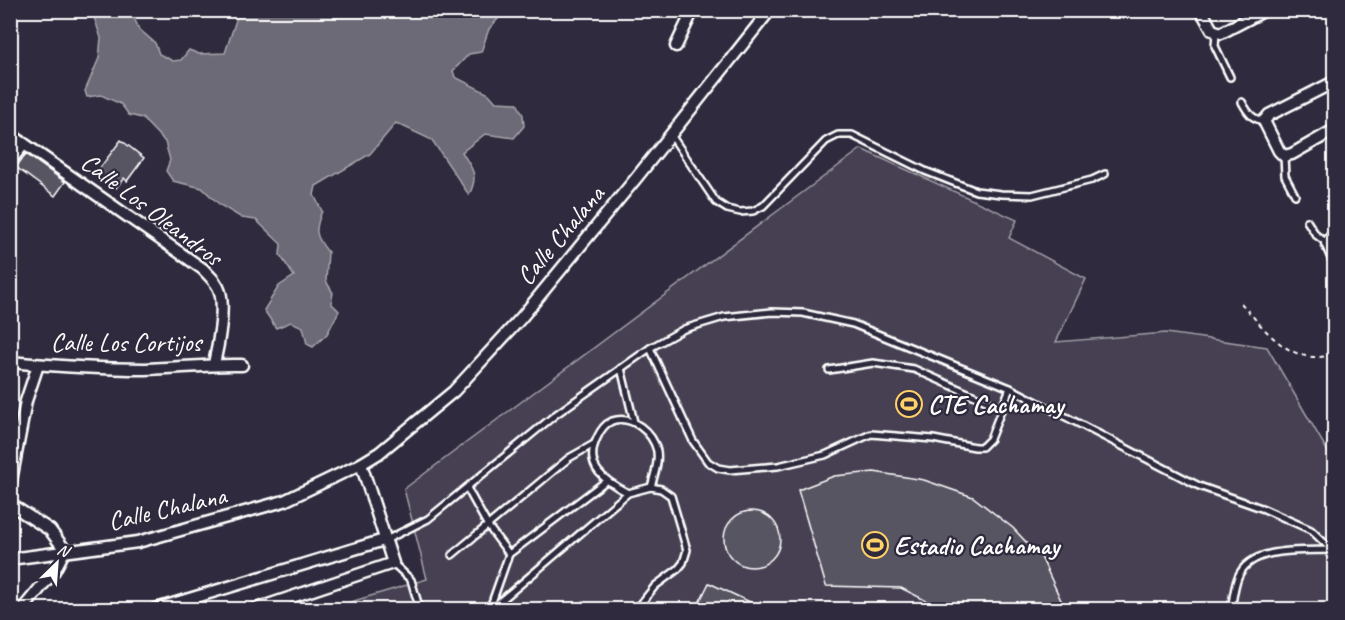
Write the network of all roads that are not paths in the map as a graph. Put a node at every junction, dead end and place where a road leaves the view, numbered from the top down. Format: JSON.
{"nodes":[{"id":1,"x":693,"y":10,"type":"edge"},
{"id":2,"x":770,"y":10,"type":"edge"},
{"id":3,"x":1201,"y":10,"type":"edge"},
{"id":4,"x":1265,"y":10,"type":"edge"},
{"id":5,"x":1216,"y":32,"type":"junction"},
{"id":6,"x":676,"y":46,"type":"dead end"},
{"id":7,"x":1230,"y":76,"type":"dead end"},
{"id":8,"x":1335,"y":82,"type":"edge"},
{"id":9,"x":1242,"y":102,"type":"dead end"},
{"id":10,"x":1264,"y":121,"type":"junction"},
{"id":11,"x":1335,"y":130,"type":"edge"},
{"id":12,"x":10,"y":134,"type":"edge"},
{"id":13,"x":671,"y":135,"type":"junction"},
{"id":14,"x":24,"y":144,"type":"junction"},
{"id":15,"x":1284,"y":156,"type":"junction"},
{"id":16,"x":10,"y":161,"type":"edge"},
{"id":17,"x":1105,"y":174,"type":"dead end"},
{"id":18,"x":1295,"y":195,"type":"dead end"},
{"id":19,"x":1307,"y":220,"type":"dead end"},
{"id":20,"x":1331,"y":238,"type":"edge"},
{"id":21,"x":1335,"y":260,"type":"edge"},
{"id":22,"x":650,"y":348,"type":"junction"},
{"id":23,"x":10,"y":362,"type":"edge"},
{"id":24,"x":214,"y":364,"type":"junction"},
{"id":25,"x":38,"y":365,"type":"junction"},
{"id":26,"x":242,"y":365,"type":"dead end"},
{"id":27,"x":621,"y":368,"type":"junction"},
{"id":28,"x":829,"y":370,"type":"dead end"},
{"id":29,"x":1010,"y":388,"type":"junction"},
{"id":30,"x":1002,"y":408,"type":"junction"},
{"id":31,"x":634,"y":422,"type":"junction"},
{"id":32,"x":594,"y":444,"type":"junction"},
{"id":33,"x":361,"y":464,"type":"junction"},
{"id":34,"x":606,"y":481,"type":"junction"},
{"id":35,"x":10,"y":486,"type":"edge"},
{"id":36,"x":651,"y":487,"type":"junction"},
{"id":37,"x":467,"y":488,"type":"junction"},
{"id":38,"x":628,"y":493,"type":"junction"},
{"id":39,"x":10,"y":504,"type":"edge"},
{"id":40,"x":488,"y":526,"type":"junction"},
{"id":41,"x":384,"y":540,"type":"junction"},
{"id":42,"x":65,"y":550,"type":"junction"},
{"id":43,"x":1334,"y":551,"type":"edge"},
{"id":44,"x":509,"y":554,"type":"junction"},
{"id":45,"x":452,"y":555,"type":"dead end"},
{"id":46,"x":10,"y":559,"type":"edge"},
{"id":47,"x":393,"y":563,"type":"junction"},
{"id":48,"x":22,"y":609,"type":"edge"},
{"id":49,"x":153,"y":609,"type":"edge"},
{"id":50,"x":253,"y":609,"type":"edge"},
{"id":51,"x":420,"y":609,"type":"edge"},
{"id":52,"x":490,"y":609,"type":"edge"},
{"id":53,"x":636,"y":609,"type":"edge"},
{"id":54,"x":1231,"y":609,"type":"edge"}],
"edges":[{"from":1,"to":6,"type":"street"},
{"from":2,"to":13,"type":"street","name":"Calle Chalana"},
{"from":3,"to":5,"type":"street"},
{"from":4,"to":5,"type":"street"},
{"from":5,"to":7,"type":"lane"},
{"from":8,"to":10,"type":"street"},
{"from":9,"to":10,"type":"lane"},
{"from":10,"to":15,"type":"street"},
{"from":11,"to":15,"type":"street"},
{"from":12,"to":14,"type":"street","name":"Calle Los Oleandros"},
{"from":13,"to":17,"type":"lane"},
{"from":13,"to":33,"type":"street","name":"Calle Chalana"},
{"from":14,"to":16,"type":"street"},
{"from":14,"to":24,"type":"street","name":"Calle Los Oleandros"},
{"from":15,"to":18,"type":"lane"},
{"from":19,"to":20,"type":"lane"},
{"from":20,"to":21,"type":"street"},
{"from":22,"to":27,"type":"lane"},
{"from":22,"to":29,"type":"lane"},
{"from":22,"to":30,"type":"lane"},
{"from":23,"to":25,"type":"street","name":"Calle Los Cortijos"},
{"from":24,"to":25,"type":"street","name":"Calle Los Cortijos"},
{"from":24,"to":26,"type":"street","name":"Calle Los Cortijos"},
{"from":25,"to":35,"type":"street"},
{"from":27,"to":31,"type":"lane"},
{"from":27,"to":37,"type":"lane"},
{"from":28,"to":30,"type":"lane"},
{"from":29,"to":30,"type":"lane"},
{"from":29,"to":43,"type":"lane"},
{"from":31,"to":32,"type":"lane"},
{"from":31,"to":36,"type":"lane"},
{"from":32,"to":34,"type":"lane"},
{"from":32,"to":40,"type":"lane"},
{"from":33,"to":41,"type":"street"},
{"from":33,"to":42,"type":"street","name":"Calle Chalana"},
{"from":34,"to":38,"type":"lane"},
{"from":34,"to":44,"type":"lane"},
{"from":36,"to":38,"type":"lane"},
{"from":36,"to":53,"type":"lane"},
{"from":37,"to":40,"type":"lane"},
{"from":37,"to":41,"type":"lane"},
{"from":38,"to":52,"type":"lane"},
{"from":39,"to":42,"type":"street"},
{"from":40,"to":44,"type":"lane"},
{"from":40,"to":45,"type":"lane"},
{"from":41,"to":47,"type":"street"},
{"from":41,"to":49,"type":"street"},
{"from":42,"to":46,"type":"street","name":"Calle Chalana"},
{"from":42,"to":48,"type":"street"},
{"from":43,"to":54,"type":"lane"},
{"from":44,"to":52,"type":"lane"},
{"from":47,"to":50,"type":"street"},
{"from":47,"to":51,"type":"lane"}]}
